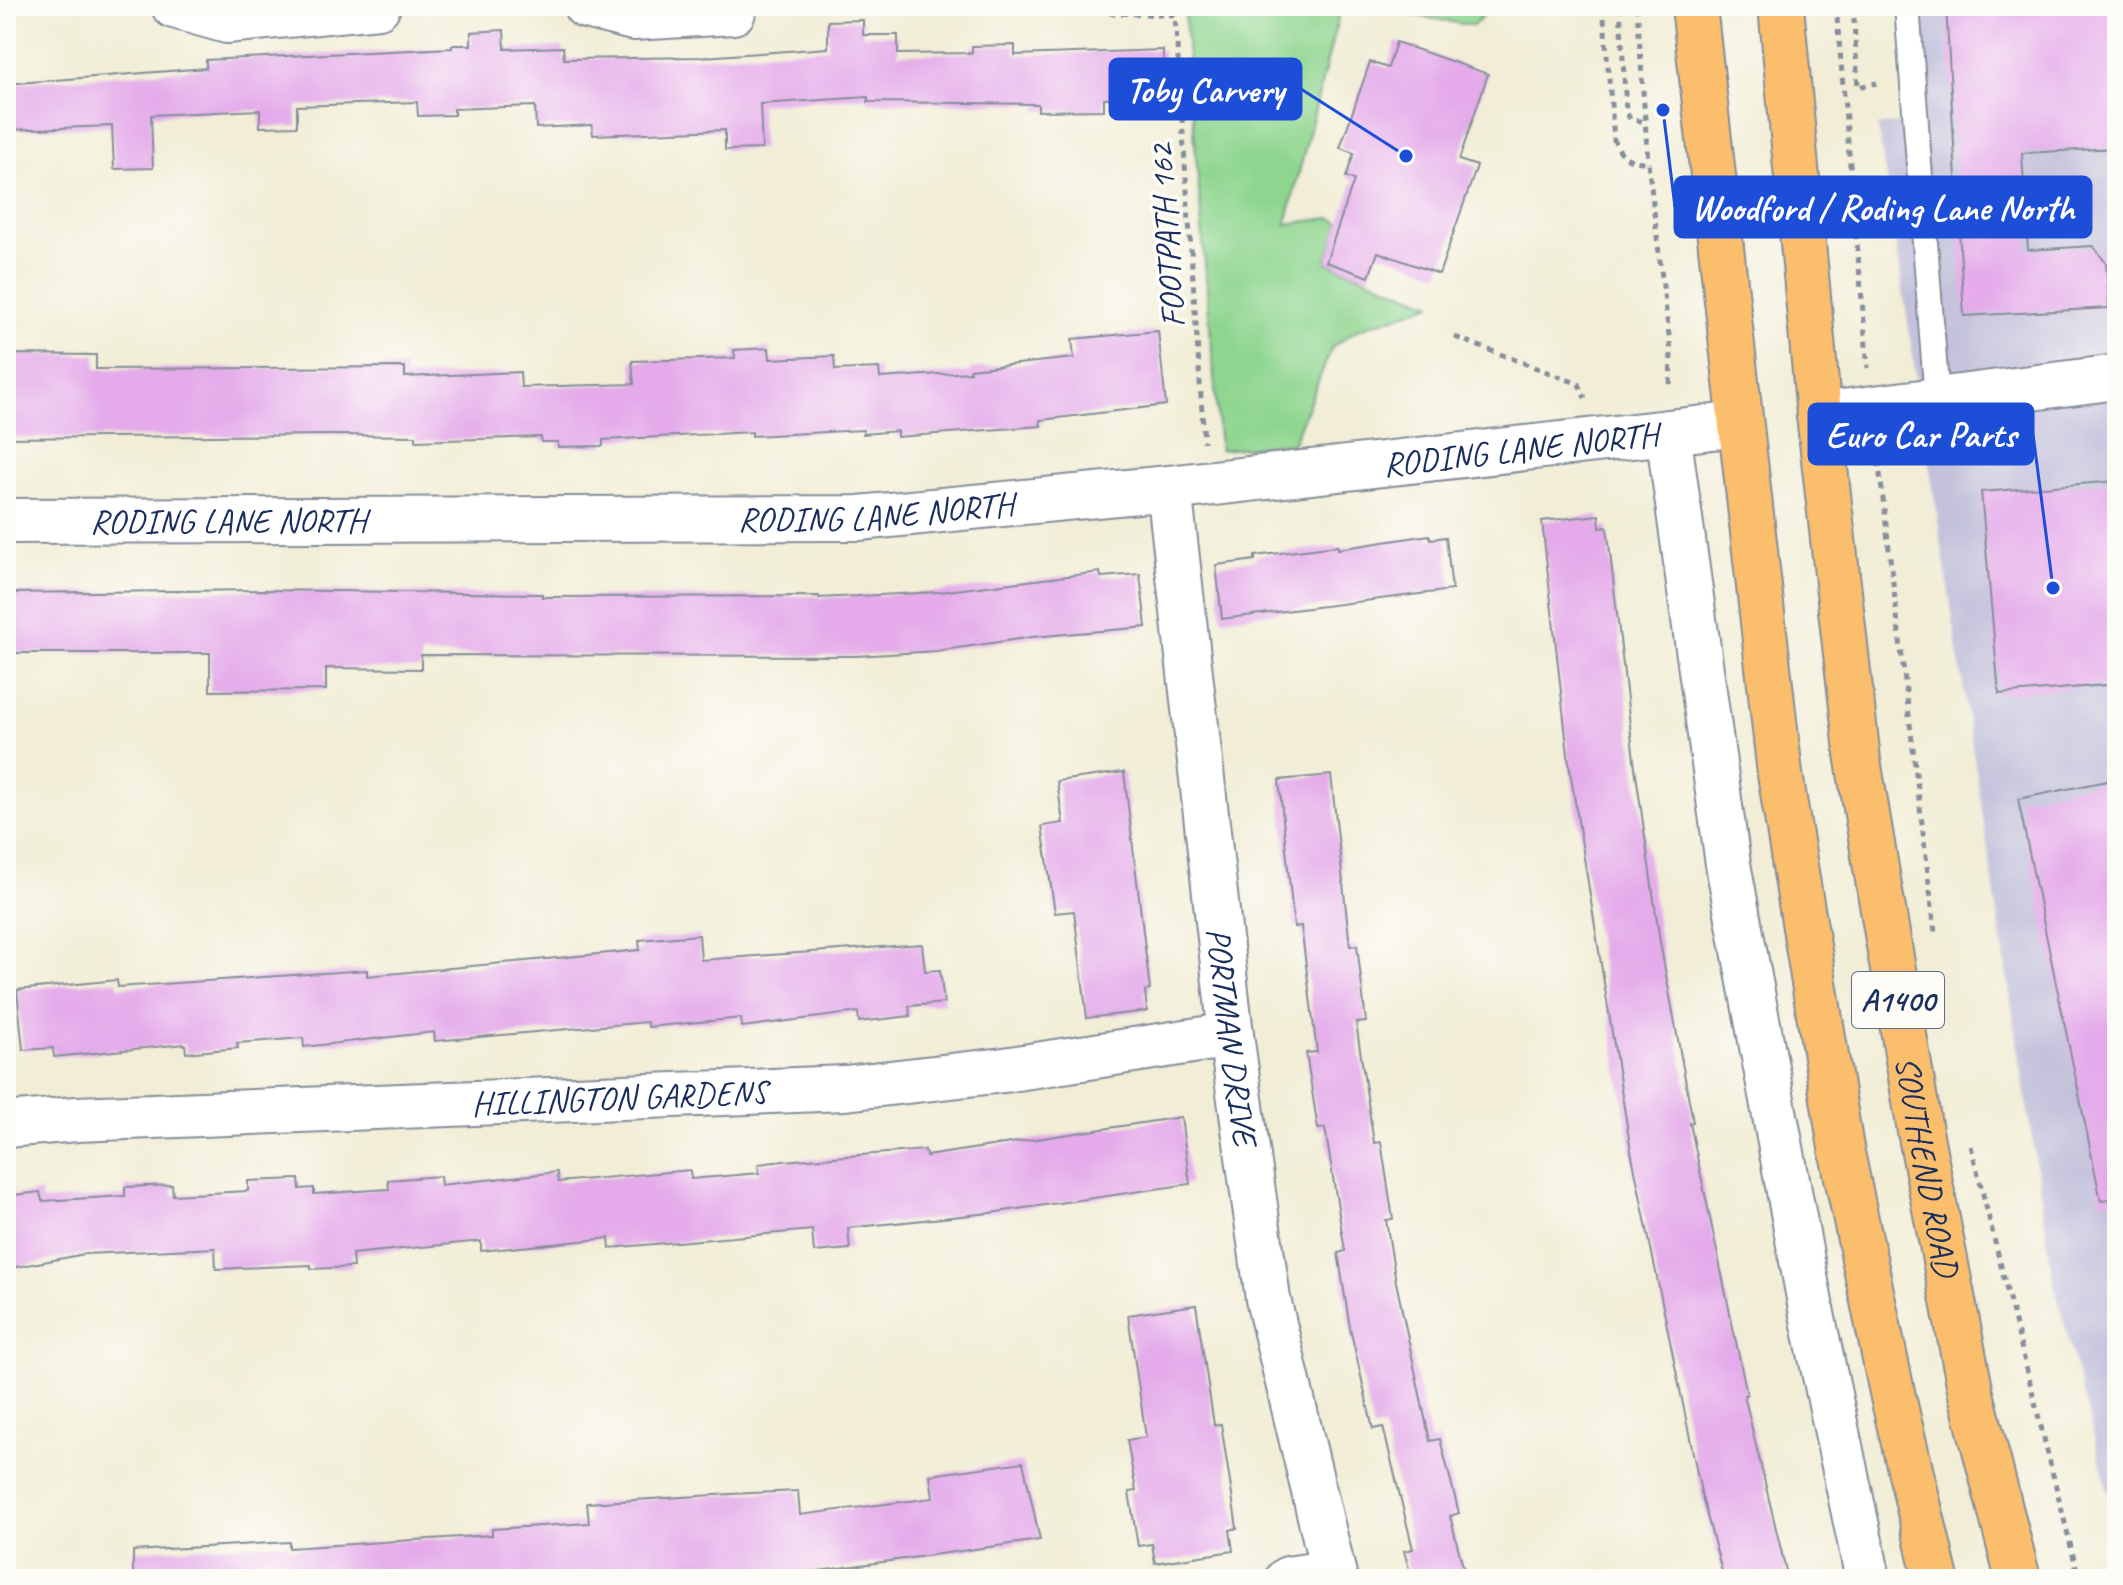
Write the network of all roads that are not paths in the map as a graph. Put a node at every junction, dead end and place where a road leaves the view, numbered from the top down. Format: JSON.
{"nodes":[{"id":1,"x":174,"y":6,"type":"edge"},
{"id":2,"x":378,"y":6,"type":"edge"},
{"id":3,"x":586,"y":6,"type":"edge"},
{"id":4,"x":1694,"y":6,"type":"edge"},
{"id":5,"x":1781,"y":6,"type":"edge"},
{"id":6,"x":1907,"y":6,"type":"edge"},
{"id":7,"x":733,"y":12,"type":"dead end"},
{"id":8,"x":2117,"y":377,"type":"edge"},
{"id":9,"x":1937,"y":400,"type":"junction"},
{"id":10,"x":1819,"y":415,"type":"junction"},
{"id":11,"x":1740,"y":424,"type":"junction"},
{"id":12,"x":1668,"y":432,"type":"junction"},
{"id":13,"x":1188,"y":485,"type":"junction"},
{"id":14,"x":6,"y":521,"type":"edge"},
{"id":15,"x":1231,"y":1035,"type":"junction"},
{"id":16,"x":6,"y":1125,"type":"edge"},
{"id":17,"x":1334,"y":1576,"type":"edge"},
{"id":18,"x":1288,"y":1579,"type":"edge"},
{"id":19,"x":1868,"y":1579,"type":"edge"},
{"id":20,"x":1936,"y":1579,"type":"edge"},
{"id":21,"x":2018,"y":1579,"type":"edge"}],
"edges":[{"from":1,"to":2,"type":"street"},
{"from":3,"to":7,"type":"street"},
{"from":4,"to":11,"type":"highway","number":"A1400"},
{"from":5,"to":10,"type":"highway","number":"A1400"},
{"from":6,"to":9,"type":"lane"},
{"from":8,"to":9,"type":"street"},
{"from":9,"to":10,"type":"street"},
{"from":10,"to":21,"type":"highway","name":"SOUTHEND ROAD","number":"A1400"},
{"from":11,"to":12,"type":"street","name":"RODING LANE NORTH"},
{"from":11,"to":20,"type":"highway","number":"A1400"},
{"from":12,"to":13,"type":"street","name":"RODING LANE NORTH"},
{"from":12,"to":19,"type":"street"},
{"from":13,"to":14,"type":"street","name":"RODING LANE NORTH"},
{"from":13,"to":15,"type":"street","name":"PORTMAN DRIVE"},
{"from":15,"to":16,"type":"street","name":"HILLINGTON GARDENS"},
{"from":15,"to":17,"type":"street","name":"PORTMAN DRIVE"},
{"from":17,"to":18,"type":"street"}]}
